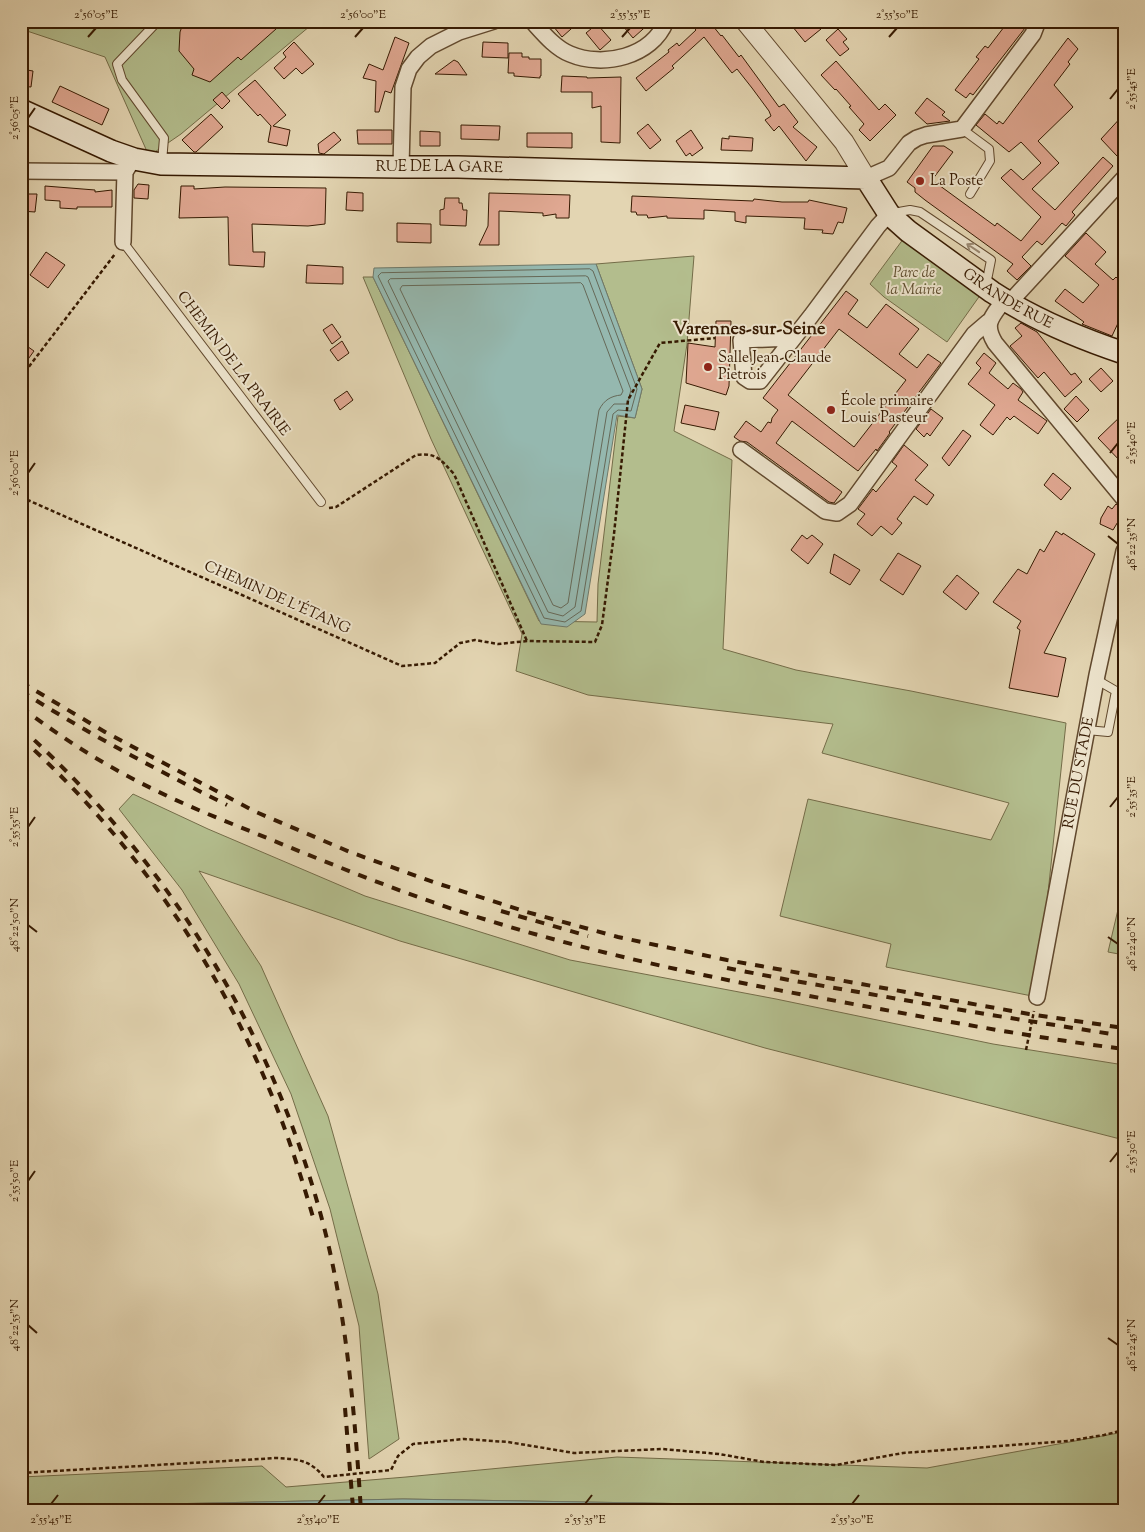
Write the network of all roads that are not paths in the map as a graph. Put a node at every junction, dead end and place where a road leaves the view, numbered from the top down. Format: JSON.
{"nodes":[{"id":1,"x":158,"y":21,"type":"edge"},
{"id":2,"x":494,"y":21,"type":"edge"},
{"id":3,"x":532,"y":21,"type":"edge"},
{"id":4,"x":666,"y":21,"type":"edge"},
{"id":5,"x":745,"y":21,"type":"edge"},
{"id":6,"x":1038,"y":21,"type":"edge"},
{"id":7,"x":21,"y":110,"type":"edge"},
{"id":8,"x":962,"y":129,"type":"junction"},
{"id":9,"x":162,"y":164,"type":"junction"},
{"id":10,"x":129,"y":165,"type":"junction"},
{"id":11,"x":401,"y":167,"type":"junction"},
{"id":12,"x":21,"y":171,"type":"edge"},
{"id":13,"x":866,"y":178,"type":"junction"},
{"id":14,"x":1124,"y":178,"type":"edge"},
{"id":15,"x":970,"y":194,"type":"dead end"},
{"id":16,"x":889,"y":214,"type":"junction"},
{"id":17,"x":123,"y":242,"type":"joint"},
{"id":18,"x":1007,"y":301,"type":"junction"},
{"id":19,"x":988,"y":322,"type":"junction"},
{"id":20,"x":792,"y":338,"type":"dead end"},
{"id":21,"x":1124,"y":353,"type":"edge"},
{"id":22,"x":741,"y":450,"type":"dead end"},
{"id":23,"x":1124,"y":499,"type":"edge"},
{"id":24,"x":322,"y":502,"type":"road end"},
{"id":25,"x":1124,"y":551,"type":"edge"},
{"id":26,"x":1097,"y":680,"type":"junction"},
{"id":27,"x":1087,"y":730,"type":"junction"},
{"id":28,"x":1037,"y":998,"type":"road end"}],
"edges":[{"from":1,"to":9,"type":"lane"},
{"from":2,"to":11,"type":"street"},
{"from":3,"to":4,"type":"street"},
{"from":5,"to":13,"type":"street"},
{"from":6,"to":8,"type":"street"},
{"from":7,"to":10,"type":"main road","name":"RUE DE LA GARE"},
{"from":8,"to":13,"type":"street"},
{"from":8,"to":15,"type":"lane"},
{"from":9,"to":10,"type":"main road","name":"RUE DE LA GARE"},
{"from":9,"to":11,"type":"main road","name":"RUE DE LA GARE"},
{"from":10,"to":12,"type":"street"},
{"from":10,"to":17,"type":"street"},
{"from":11,"to":13,"type":"main road","name":"RUE DE LA GARE"},
{"from":13,"to":16,"type":"main road","name":"GRANDE RUE"},
{"from":14,"to":18,"type":"street"},
{"from":16,"to":18,"type":"main road","name":"GRANDE RUE"},
{"from":16,"to":20,"type":"street"},
{"from":17,"to":24,"type":"lane","name":"CHEMIN DE LA PRAIRIE"},
{"from":18,"to":19,"type":"street"},
{"from":18,"to":21,"type":"main road","name":"GRANDE RUE"},
{"from":19,"to":22,"type":"street"},
{"from":19,"to":23,"type":"street"},
{"from":25,"to":26,"type":"street","name":"RUE DU STADE"},
{"from":26,"to":27,"type":"street","name":"RUE DU STADE"},
{"from":26,"to":27,"type":"lane"},
{"from":27,"to":28,"type":"street","name":"RUE DU STADE"}]}
